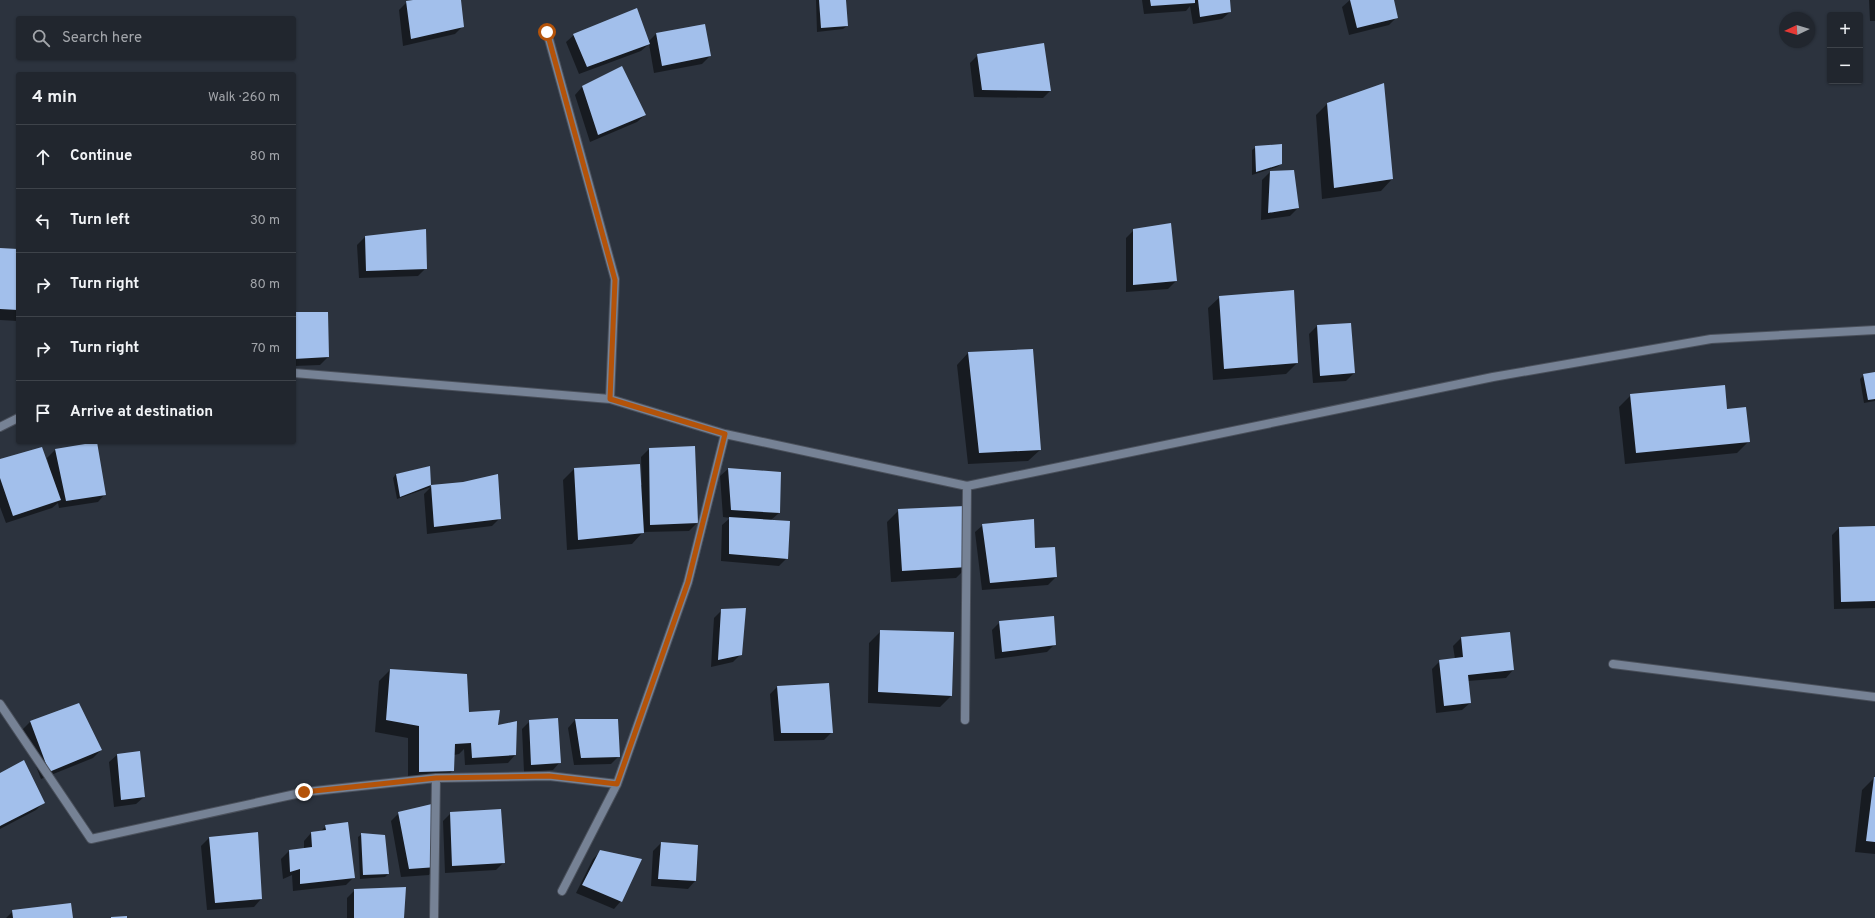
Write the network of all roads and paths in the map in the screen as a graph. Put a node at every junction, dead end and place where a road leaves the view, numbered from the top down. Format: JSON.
{"nodes":[{"id":1,"x":547,"y":32,"type":"dead end"},
{"id":2,"x":1875,"y":330,"type":"edge"},
{"id":3,"x":296,"y":372,"type":"edge"},
{"id":4,"x":610,"y":399,"type":"junction"},
{"id":5,"x":16,"y":419,"type":"edge"},
{"id":6,"x":0,"y":427,"type":"edge"},
{"id":7,"x":725,"y":434,"type":"junction"},
{"id":8,"x":967,"y":486,"type":"junction"},
{"id":9,"x":1613,"y":664,"type":"dead end"},
{"id":10,"x":1875,"y":697,"type":"edge"},
{"id":11,"x":0,"y":704,"type":"edge"},
{"id":12,"x":964,"y":720,"type":"dead end"},
{"id":13,"x":436,"y":778,"type":"junction"},
{"id":14,"x":617,"y":784,"type":"junction"},
{"id":15,"x":562,"y":891,"type":"dead end"},
{"id":16,"x":434,"y":918,"type":"edge"}],
"edges":[{"from":1,"to":4,"type":"street"},
{"from":2,"to":8,"type":"street"},
{"from":3,"to":4,"type":"street"},
{"from":4,"to":7,"type":"street"},
{"from":5,"to":6,"type":"street"},
{"from":7,"to":8,"type":"street"},
{"from":7,"to":14,"type":"street"},
{"from":8,"to":12,"type":"street"},
{"from":9,"to":10,"type":"street"},
{"from":11,"to":13,"type":"street"},
{"from":13,"to":14,"type":"street"},
{"from":13,"to":16,"type":"street"},
{"from":14,"to":15,"type":"street"}]}
